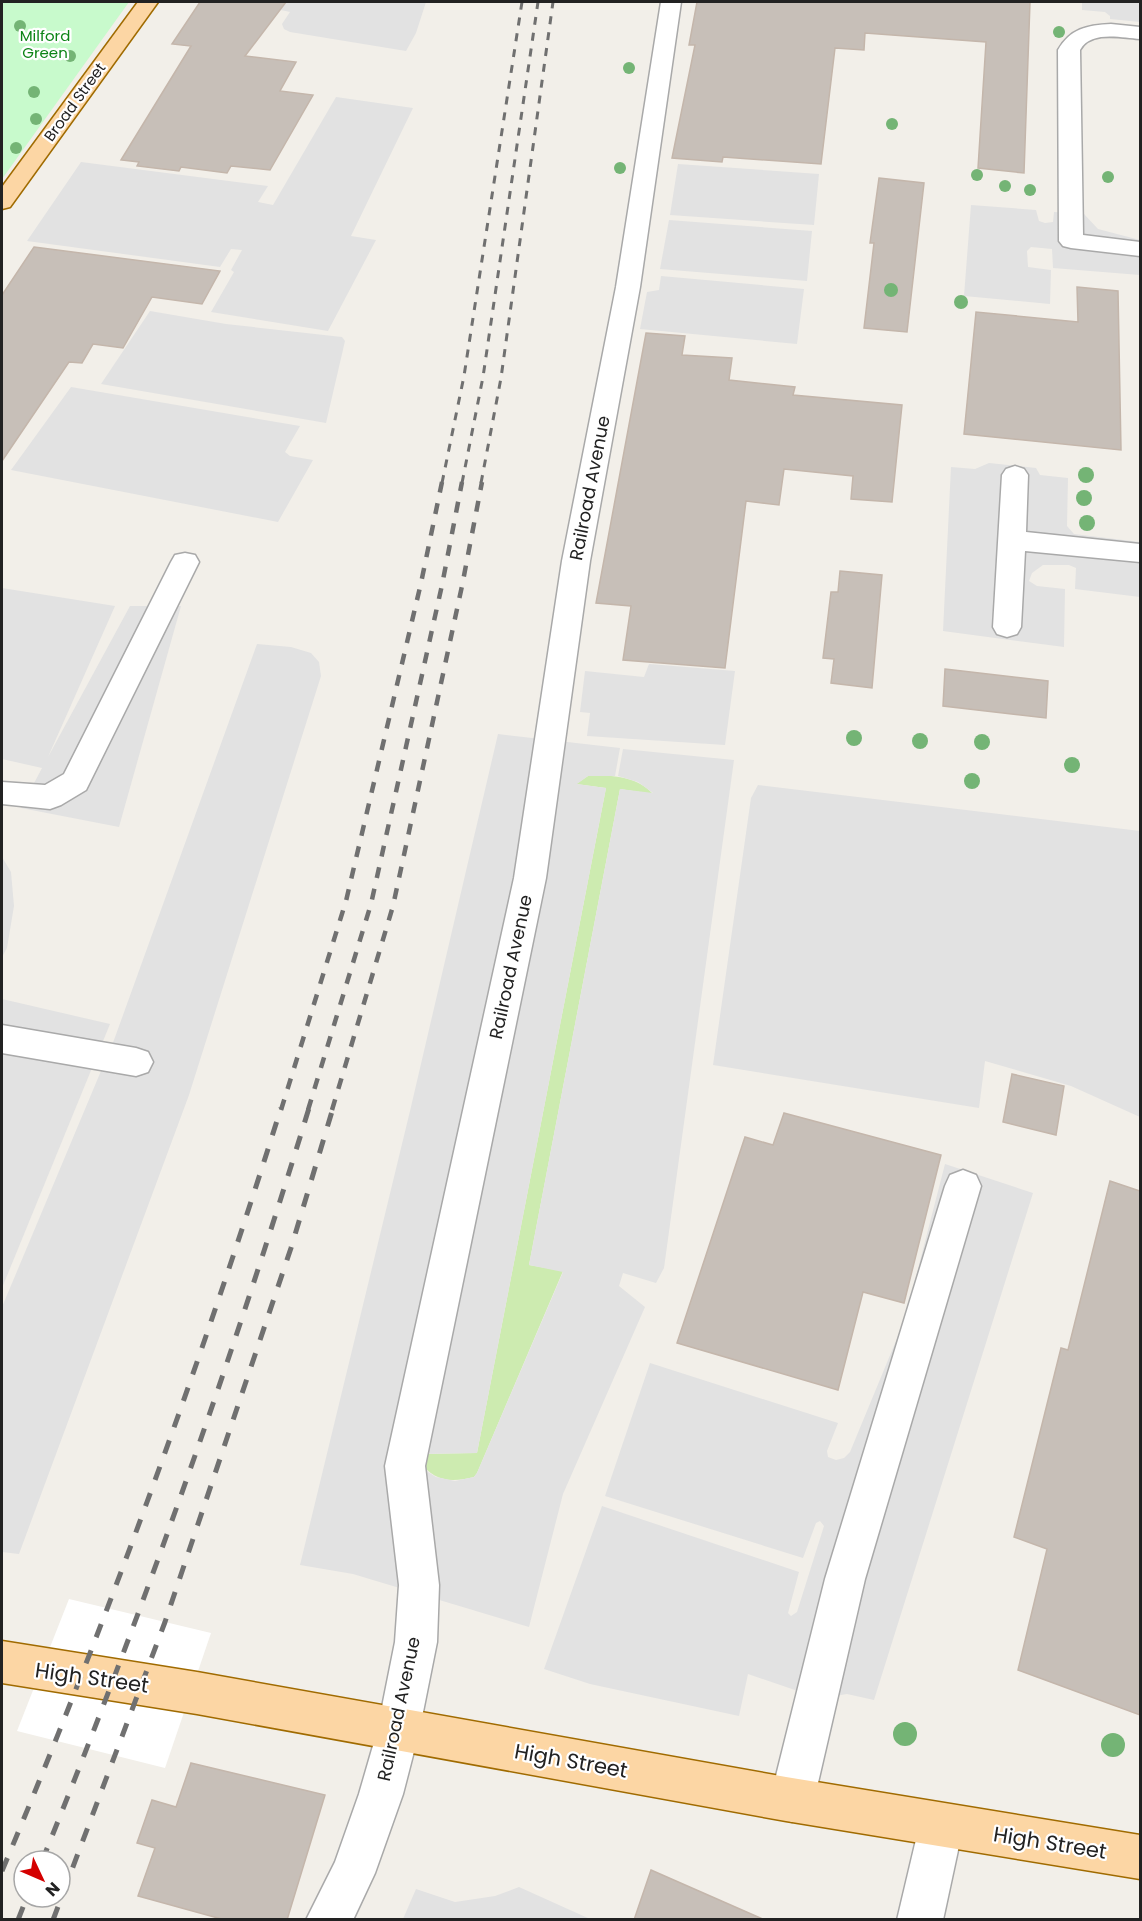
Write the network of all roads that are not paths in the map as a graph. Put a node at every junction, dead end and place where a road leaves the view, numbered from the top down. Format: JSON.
{"nodes":[{"id":1,"x":148,"y":2,"type":"edge"},
{"id":2,"x":671,"y":2,"type":"edge"},
{"id":3,"x":1140,"y":33,"type":"edge"},
{"id":4,"x":2,"y":202,"type":"edge"},
{"id":5,"x":1140,"y":249,"type":"edge"},
{"id":6,"x":1015,"y":475,"type":"dead end"},
{"id":7,"x":1012,"y":540,"type":"junction"},
{"id":8,"x":1140,"y":553,"type":"edge"},
{"id":9,"x":184,"y":562,"type":"dead end"},
{"id":10,"x":1007,"y":627,"type":"dead end"},
{"id":11,"x":2,"y":793,"type":"edge"},
{"id":12,"x":2,"y":1039,"type":"edge"},
{"id":13,"x":136,"y":1062,"type":"dead end"},
{"id":14,"x":963,"y":1186,"type":"dead end"},
{"id":15,"x":2,"y":1662,"type":"edge"},
{"id":16,"x":398,"y":1732,"type":"junction"},
{"id":17,"x":792,"y":1800,"type":"junction"},
{"id":18,"x":941,"y":1827,"type":"junction"},
{"id":19,"x":1140,"y":1857,"type":"edge"},
{"id":20,"x":328,"y":1920,"type":"edge"},
{"id":21,"x":920,"y":1920,"type":"edge"}],
"edges":[{"from":1,"to":4,"type":"main road","name":"Broad Street"},
{"from":2,"to":16,"type":"street","name":"Railroad Avenue"},
{"from":3,"to":5,"type":"street"},
{"from":6,"to":7,"type":"street"},
{"from":7,"to":8,"type":"street"},
{"from":7,"to":10,"type":"street"},
{"from":9,"to":11,"type":"street"},
{"from":12,"to":13,"type":"street"},
{"from":14,"to":17,"type":"street"},
{"from":15,"to":16,"type":"main road","name":"High Street"},
{"from":16,"to":17,"type":"main road","name":"High Street"},
{"from":16,"to":20,"type":"street","name":"Railroad Avenue"},
{"from":17,"to":18,"type":"main road","name":"High Street"},
{"from":18,"to":19,"type":"main road","name":"High Street"},
{"from":18,"to":21,"type":"street"}]}
